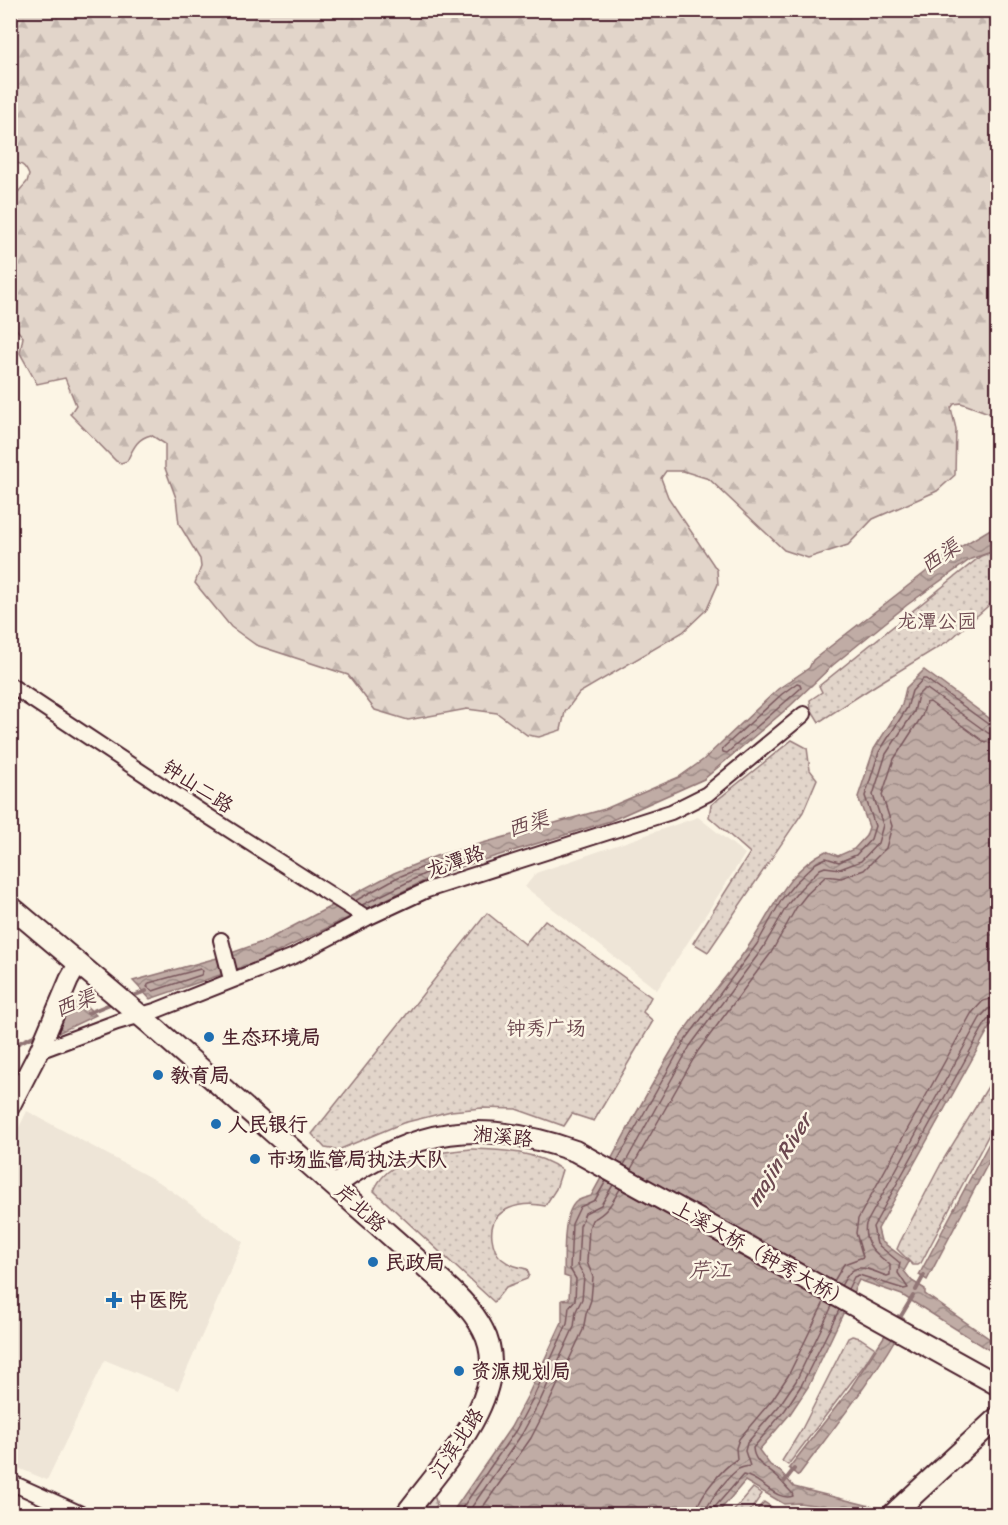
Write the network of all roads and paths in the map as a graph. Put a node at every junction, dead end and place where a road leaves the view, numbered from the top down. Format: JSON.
{"nodes":[{"id":1,"x":10,"y":685,"type":"edge"},
{"id":2,"x":804,"y":714,"type":"dead end"},
{"id":3,"x":10,"y":906,"type":"edge"},
{"id":4,"x":367,"y":918,"type":"junction"},
{"id":5,"x":221,"y":940,"type":"dead end"},
{"id":6,"x":78,"y":964,"type":"junction"},
{"id":7,"x":231,"y":979,"type":"junction"},
{"id":8,"x":140,"y":1016,"type":"junction"},
{"id":9,"x":39,"y":1051,"type":"junction"},
{"id":10,"x":10,"y":1107,"type":"edge"},
{"id":11,"x":575,"y":1151,"type":"joint"},
{"id":12,"x":335,"y":1185,"type":"junction"},
{"id":13,"x":484,"y":1331,"type":"joint"},
{"id":14,"x":998,"y":1385,"type":"edge"},
{"id":15,"x":998,"y":1417,"type":"edge"},
{"id":16,"x":10,"y":1482,"type":"edge"},
{"id":17,"x":81,"y":1515,"type":"edge"},
{"id":18,"x":406,"y":1515,"type":"edge"},
{"id":19,"x":893,"y":1515,"type":"edge"}],
"edges":[{"from":1,"to":4,"type":"street","name":"钟山二路"},
{"from":2,"to":4,"type":"street","name":"龙潭路"},
{"from":3,"to":6,"type":"main road","name":"芹北路"},
{"from":4,"to":7,"type":"street","name":"龙潭路"},
{"from":5,"to":7,"type":"street"},
{"from":6,"to":8,"type":"main road","name":"芹北路"},
{"from":6,"to":9,"type":"street"},
{"from":7,"to":8,"type":"street","name":"龙潭路"},
{"from":8,"to":9,"type":"street","name":"龙潭路"},
{"from":8,"to":12,"type":"main road","name":"芹北路"},
{"from":9,"to":10,"type":"street"},
{"from":11,"to":12,"type":"main road","name":"湘溪路"},
{"from":11,"to":14,"type":"main road","name":"上溪大桥（钟秀大桥）"},
{"from":12,"to":13,"type":"main road","name":"芹北路"},
{"from":13,"to":18,"type":"main road","name":"江滨北路"},
{"from":15,"to":19,"type":"main road"},
{"from":16,"to":17,"type":"street"}]}
